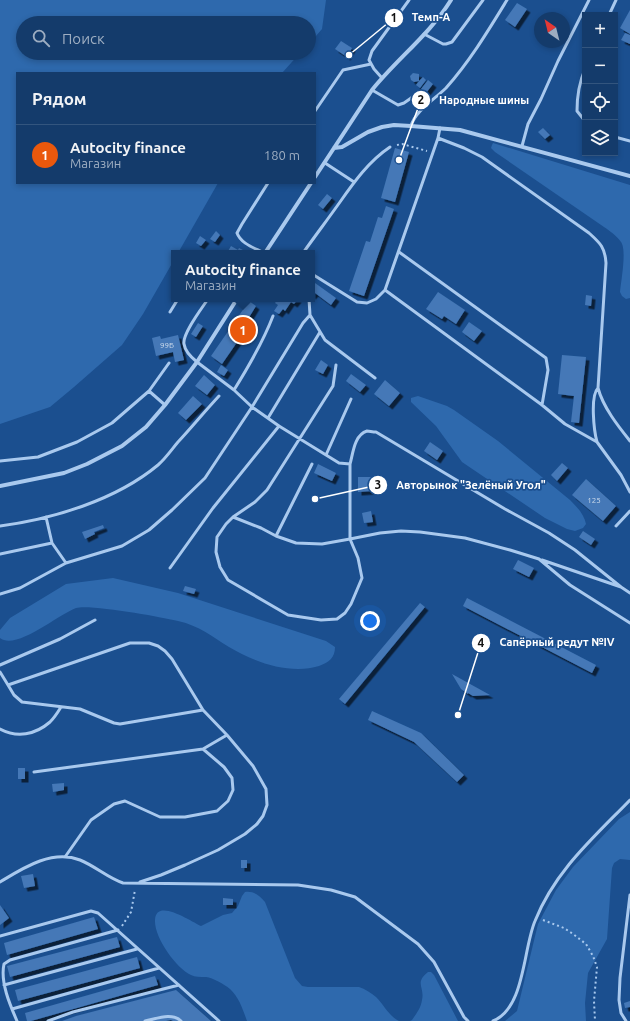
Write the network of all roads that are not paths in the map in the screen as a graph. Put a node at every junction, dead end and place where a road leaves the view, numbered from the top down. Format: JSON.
{"nodes":[{"id":1,"x":409,"y":0,"type":"edge"},
{"id":2,"x":451,"y":0,"type":"edge"},
{"id":3,"x":483,"y":0,"type":"edge"},
{"id":4,"x":507,"y":0,"type":"edge"},
{"id":5,"x":589,"y":0,"type":"edge"},
{"id":6,"x":616,"y":0,"type":"edge"},
{"id":7,"x":610,"y":12,"type":"edge"},
{"id":8,"x":424,"y":34,"type":"junction"},
{"id":9,"x":371,"y":64,"type":"junction"},
{"id":10,"x":582,"y":76,"type":"edge"},
{"id":11,"x":382,"y":78,"type":"junction"},
{"id":12,"x":372,"y":90,"type":"junction"},
{"id":13,"x":414,"y":96,"type":"dead end"},
{"id":14,"x":316,"y":110,"type":"edge"},
{"id":15,"x":584,"y":120,"type":"edge"},
{"id":16,"x":412,"y":126,"type":"junction"},
{"id":17,"x":440,"y":128,"type":"junction"},
{"id":18,"x":438,"y":138,"type":"junction"},
{"id":19,"x":618,"y":138,"type":"edge"},
{"id":20,"x":630,"y":141,"type":"edge"},
{"id":21,"x":522,"y":146,"type":"junction"},
{"id":22,"x":390,"y":147,"type":"dead end"},
{"id":23,"x":334,"y":148,"type":"junction"},
{"id":24,"x":325,"y":163,"type":"junction"},
{"id":25,"x":316,"y":176,"type":"edge"},
{"id":26,"x":630,"y":176,"type":"edge"},
{"id":27,"x":354,"y":182,"type":"junction"},
{"id":28,"x":267,"y":184,"type":"edge"},
{"id":29,"x":310,"y":184,"type":"edge"},
{"id":30,"x":259,"y":250,"type":"edge"},
{"id":31,"x":267,"y":250,"type":"edge"},
{"id":32,"x":305,"y":250,"type":"edge"},
{"id":33,"x":399,"y":252,"type":"junction"},
{"id":34,"x":315,"y":276,"type":"edge"},
{"id":35,"x":385,"y":290,"type":"junction"},
{"id":36,"x":176,"y":302,"type":"edge"},
{"id":37,"x":206,"y":302,"type":"edge"},
{"id":38,"x":235,"y":302,"type":"edge"},
{"id":39,"x":309,"y":302,"type":"edge"},
{"id":40,"x":170,"y":312,"type":"dead end"},
{"id":41,"x":310,"y":315,"type":"junction"},
{"id":42,"x":273,"y":316,"type":"dead end"},
{"id":43,"x":320,"y":332,"type":"junction"},
{"id":44,"x":197,"y":362,"type":"junction"},
{"id":45,"x":169,"y":363,"type":"dead end"},
{"id":46,"x":336,"y":365,"type":"dead end"},
{"id":47,"x":375,"y":378,"type":"dead end"},
{"id":48,"x":598,"y":388,"type":"junction"},
{"id":49,"x":234,"y":390,"type":"junction"},
{"id":50,"x":148,"y":391,"type":"junction"},
{"id":51,"x":219,"y":396,"type":"dead end"},
{"id":52,"x":351,"y":399,"type":"dead end"},
{"id":53,"x":166,"y":405,"type":"junction"},
{"id":54,"x":542,"y":405,"type":"junction"},
{"id":55,"x":252,"y":407,"type":"junction"},
{"id":56,"x":268,"y":418,"type":"junction"},
{"id":57,"x":279,"y":426,"type":"junction"},
{"id":58,"x":299,"y":439,"type":"junction"},
{"id":59,"x":630,"y":441,"type":"edge"},
{"id":60,"x":596,"y":442,"type":"junction"},
{"id":61,"x":326,"y":455,"type":"junction"},
{"id":62,"x":0,"y":460,"type":"edge"},
{"id":63,"x":312,"y":464,"type":"dead end"},
{"id":64,"x":350,"y":464,"type":"junction"},
{"id":65,"x":0,"y":486,"type":"edge"},
{"id":66,"x":630,"y":492,"type":"edge"},
{"id":67,"x":630,"y":511,"type":"edge"},
{"id":68,"x":46,"y":517,"type":"junction"},
{"id":69,"x":233,"y":517,"type":"junction"},
{"id":70,"x":0,"y":526,"type":"edge"},
{"id":71,"x":616,"y":526,"type":"dead end"},
{"id":72,"x":276,"y":536,"type":"junction"},
{"id":73,"x":350,"y":539,"type":"junction"},
{"id":74,"x":52,"y":543,"type":"junction"},
{"id":75,"x":0,"y":554,"type":"edge"},
{"id":76,"x":538,"y":559,"type":"junction"},
{"id":77,"x":66,"y":563,"type":"junction"},
{"id":78,"x":170,"y":568,"type":"dead end"},
{"id":79,"x":621,"y":587,"type":"junction"},
{"id":80,"x":630,"y":593,"type":"edge"},
{"id":81,"x":0,"y":594,"type":"edge"},
{"id":82,"x":95,"y":620,"type":"dead end"},
{"id":83,"x":630,"y":623,"type":"edge"},
{"id":84,"x":0,"y":665,"type":"edge"},
{"id":85,"x":0,"y":672,"type":"edge"},
{"id":86,"x":8,"y":685,"type":"junction"},
{"id":87,"x":61,"y":707,"type":"junction"},
{"id":88,"x":203,"y":710,"type":"junction"},
{"id":89,"x":0,"y":729,"type":"edge"},
{"id":90,"x":227,"y":735,"type":"junction"},
{"id":91,"x":202,"y":749,"type":"junction"},
{"id":92,"x":34,"y":772,"type":"dead end"},
{"id":93,"x":630,"y":800,"type":"edge"},
{"id":94,"x":65,"y":857,"type":"junction"},
{"id":95,"x":0,"y":882,"type":"edge"},
{"id":96,"x":136,"y":883,"type":"junction"},
{"id":97,"x":630,"y":895,"type":"edge"},
{"id":98,"x":118,"y":930,"type":"junction"},
{"id":99,"x":0,"y":936,"type":"edge"},
{"id":100,"x":137,"y":949,"type":"junction"},
{"id":101,"x":159,"y":968,"type":"junction"},
{"id":102,"x":4,"y":985,"type":"junction"},
{"id":103,"x":179,"y":985,"type":"junction"},
{"id":104,"x":12,"y":1009,"type":"junction"},
{"id":105,"x":17,"y":1021,"type":"edge"},
{"id":106,"x":48,"y":1021,"type":"edge"},
{"id":107,"x":145,"y":1021,"type":"edge"},
{"id":108,"x":181,"y":1021,"type":"edge"},
{"id":109,"x":220,"y":1021,"type":"edge"},
{"id":110,"x":468,"y":1021,"type":"edge"},
{"id":111,"x":493,"y":1021,"type":"edge"},
{"id":112,"x":626,"y":1021,"type":"edge"}],
"edges":[{"from":1,"to":9,"type":"lane"},
{"from":2,"to":8,"type":"street"},
{"from":3,"to":8,"type":"lane"},
{"from":4,"to":16,"type":"lane"},
{"from":5,"to":21,"type":"lane"},
{"from":6,"to":7,"type":"lane"},
{"from":8,"to":11,"type":"street"},
{"from":9,"to":11,"type":"lane"},
{"from":9,"to":14,"type":"lane"},
{"from":10,"to":15,"type":"lane"},
{"from":11,"to":12,"type":"street"},
{"from":12,"to":13,"type":"lane"},
{"from":12,"to":23,"type":"street"},
{"from":16,"to":17,"type":"street"},
{"from":16,"to":23,"type":"street"},
{"from":17,"to":18,"type":"lane"},
{"from":17,"to":21,"type":"street"},
{"from":18,"to":33,"type":"lane"},
{"from":18,"to":48,"type":"lane"},
{"from":19,"to":20,"type":"lane"},
{"from":21,"to":26,"type":"street"},
{"from":22,"to":27,"type":"lane"},
{"from":23,"to":24,"type":"street"},
{"from":24,"to":25,"type":"street"},
{"from":24,"to":27,"type":"lane"},
{"from":27,"to":32,"type":"lane"},
{"from":28,"to":30,"type":"lane"},
{"from":29,"to":31,"type":"street"},
{"from":33,"to":35,"type":"lane"},
{"from":33,"to":54,"type":"lane"},
{"from":34,"to":35,"type":"lane"},
{"from":35,"to":54,"type":"lane"},
{"from":36,"to":40,"type":"lane"},
{"from":37,"to":44,"type":"lane"},
{"from":38,"to":44,"type":"street"},
{"from":39,"to":41,"type":"lane"},
{"from":41,"to":43,"type":"lane"},
{"from":41,"to":55,"type":"lane"},
{"from":42,"to":49,"type":"lane"},
{"from":43,"to":47,"type":"lane"},
{"from":43,"to":56,"type":"lane"},
{"from":44,"to":49,"type":"lane"},
{"from":44,"to":53,"type":"street"},
{"from":45,"to":50,"type":"lane"},
{"from":46,"to":58,"type":"lane"},
{"from":48,"to":59,"type":"lane"},
{"from":48,"to":60,"type":"lane"},
{"from":49,"to":55,"type":"lane"},
{"from":50,"to":53,"type":"lane"},
{"from":50,"to":62,"type":"lane"},
{"from":51,"to":68,"type":"lane"},
{"from":52,"to":61,"type":"lane"},
{"from":53,"to":65,"type":"street"},
{"from":54,"to":60,"type":"lane"},
{"from":55,"to":56,"type":"lane"},
{"from":55,"to":77,"type":"lane"},
{"from":56,"to":57,"type":"lane"},
{"from":57,"to":58,"type":"lane"},
{"from":57,"to":78,"type":"lane"},
{"from":58,"to":61,"type":"lane"},
{"from":58,"to":69,"type":"lane"},
{"from":60,"to":66,"type":"lane"},
{"from":61,"to":64,"type":"lane"},
{"from":63,"to":72,"type":"lane"},
{"from":64,"to":73,"type":"lane"},
{"from":64,"to":79,"type":"lane"},
{"from":67,"to":71,"type":"lane"},
{"from":68,"to":70,"type":"lane"},
{"from":68,"to":74,"type":"lane"},
{"from":69,"to":72,"type":"lane"},
{"from":69,"to":73,"type":"lane"},
{"from":72,"to":73,"type":"lane"},
{"from":73,"to":76,"type":"lane"},
{"from":74,"to":75,"type":"lane"},
{"from":74,"to":77,"type":"lane"},
{"from":76,"to":79,"type":"lane"},
{"from":76,"to":83,"type":"lane"},
{"from":77,"to":81,"type":"lane"},
{"from":79,"to":80,"type":"lane"},
{"from":82,"to":84,"type":"lane"},
{"from":85,"to":86,"type":"lane"},
{"from":86,"to":87,"type":"lane"},
{"from":86,"to":88,"type":"lane"},
{"from":87,"to":88,"type":"lane"},
{"from":87,"to":89,"type":"lane"},
{"from":88,"to":90,"type":"lane"},
{"from":90,"to":91,"type":"lane"},
{"from":90,"to":96,"type":"lane"},
{"from":91,"to":92,"type":"lane"},
{"from":91,"to":94,"type":"lane"},
{"from":93,"to":111,"type":"lane"},
{"from":94,"to":95,"type":"lane"},
{"from":94,"to":96,"type":"lane"},
{"from":96,"to":110,"type":"lane"},
{"from":97,"to":112,"type":"lane"},
{"from":98,"to":99,"type":"lane"},
{"from":98,"to":100,"type":"lane"},
{"from":98,"to":102,"type":"lane"},
{"from":100,"to":101,"type":"lane"},
{"from":100,"to":102,"type":"lane"},
{"from":101,"to":103,"type":"lane"},
{"from":101,"to":104,"type":"lane"},
{"from":102,"to":104,"type":"lane"},
{"from":103,"to":106,"type":"lane"},
{"from":103,"to":109,"type":"lane"},
{"from":104,"to":105,"type":"lane"},
{"from":107,"to":108,"type":"lane"}]}
